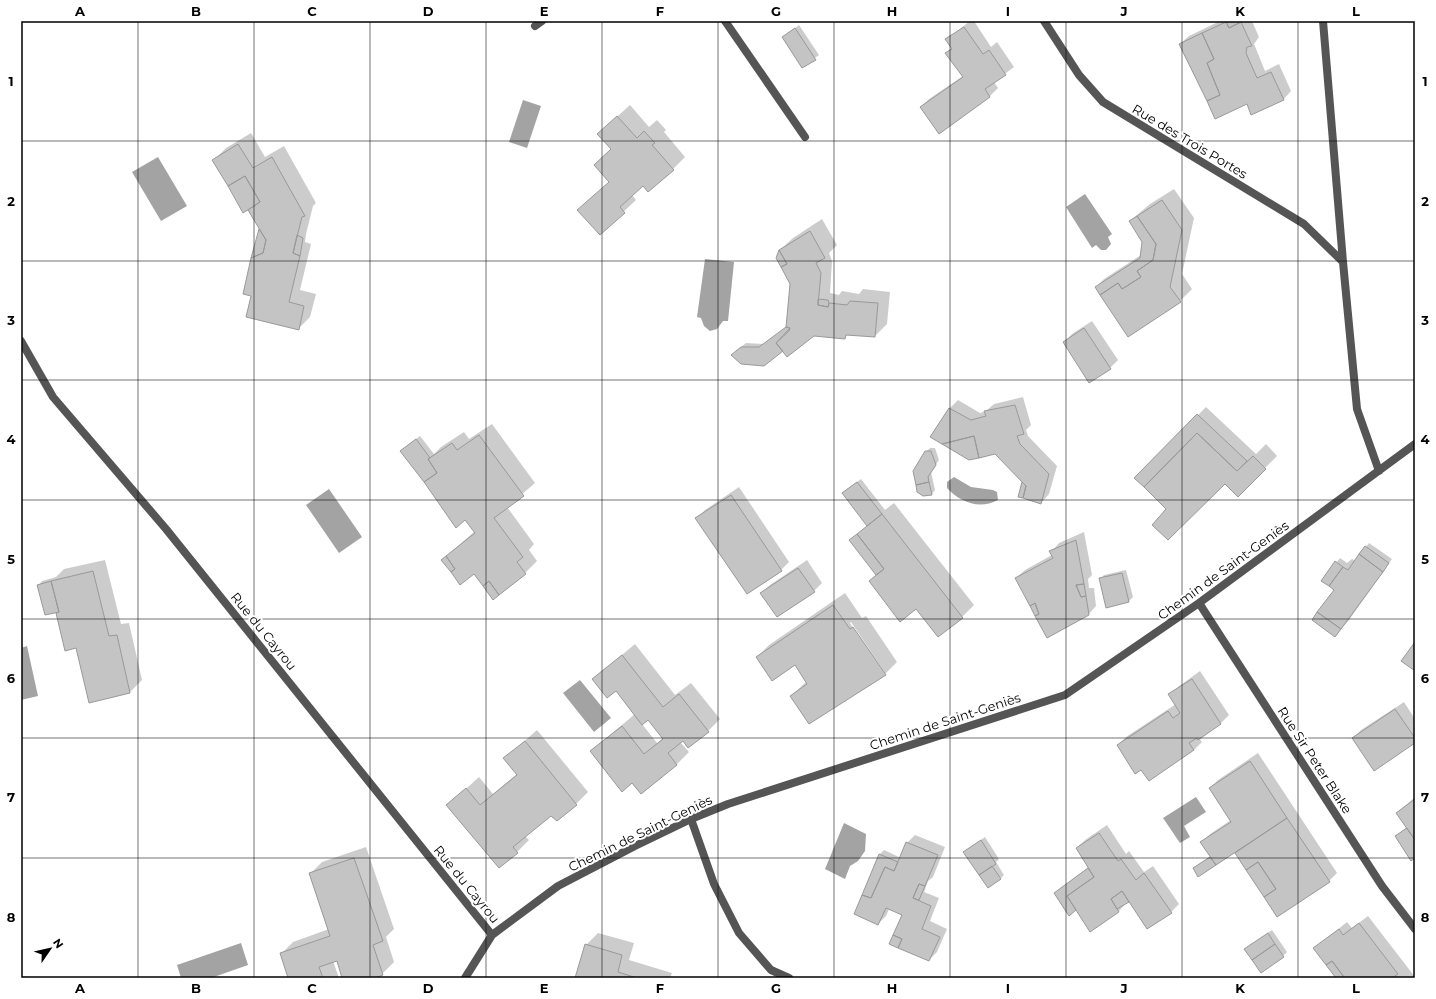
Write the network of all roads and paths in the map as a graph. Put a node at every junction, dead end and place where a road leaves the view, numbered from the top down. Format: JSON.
{"nodes":[{"id":1,"x":725,"y":21,"type":"edge"},
{"id":2,"x":1044,"y":21,"type":"edge"},
{"id":3,"x":1323,"y":21,"type":"edge"},
{"id":4,"x":805,"y":137,"type":"dead end"},
{"id":5,"x":1343,"y":262,"type":"junction"},
{"id":6,"x":21,"y":341,"type":"edge"},
{"id":7,"x":1415,"y":444,"type":"edge"},
{"id":8,"x":1379,"y":471,"type":"junction"},
{"id":9,"x":1199,"y":603,"type":"junction"},
{"id":10,"x":690,"y":819,"type":"junction"},
{"id":11,"x":1415,"y":929,"type":"edge"},
{"id":12,"x":492,"y":935,"type":"junction"},
{"id":13,"x":465,"y":978,"type":"edge"},
{"id":14,"x":789,"y":978,"type":"edge"}],
"edges":[{"from":1,"to":4,"type":"street"},
{"from":2,"to":5,"type":"street","name":"Rue des Trois Portes"},
{"from":3,"to":5,"type":"street"},
{"from":5,"to":8,"type":"street"},
{"from":6,"to":12,"type":"street","name":"Rue du Cayrou"},
{"from":7,"to":8,"type":"street","name":"Chemin de Saint-Geniès"},
{"from":8,"to":9,"type":"street","name":"Chemin de Saint-Geniès"},
{"from":9,"to":10,"type":"street","name":"Chemin de Saint-Geniès"},
{"from":9,"to":11,"type":"street","name":"Rue Sir Peter Blake"},
{"from":10,"to":12,"type":"street","name":"Chemin de Saint-Geniès"},
{"from":10,"to":14,"type":"street"},
{"from":12,"to":13,"type":"street","name":"Chemin de Saint-Geniès"}]}
